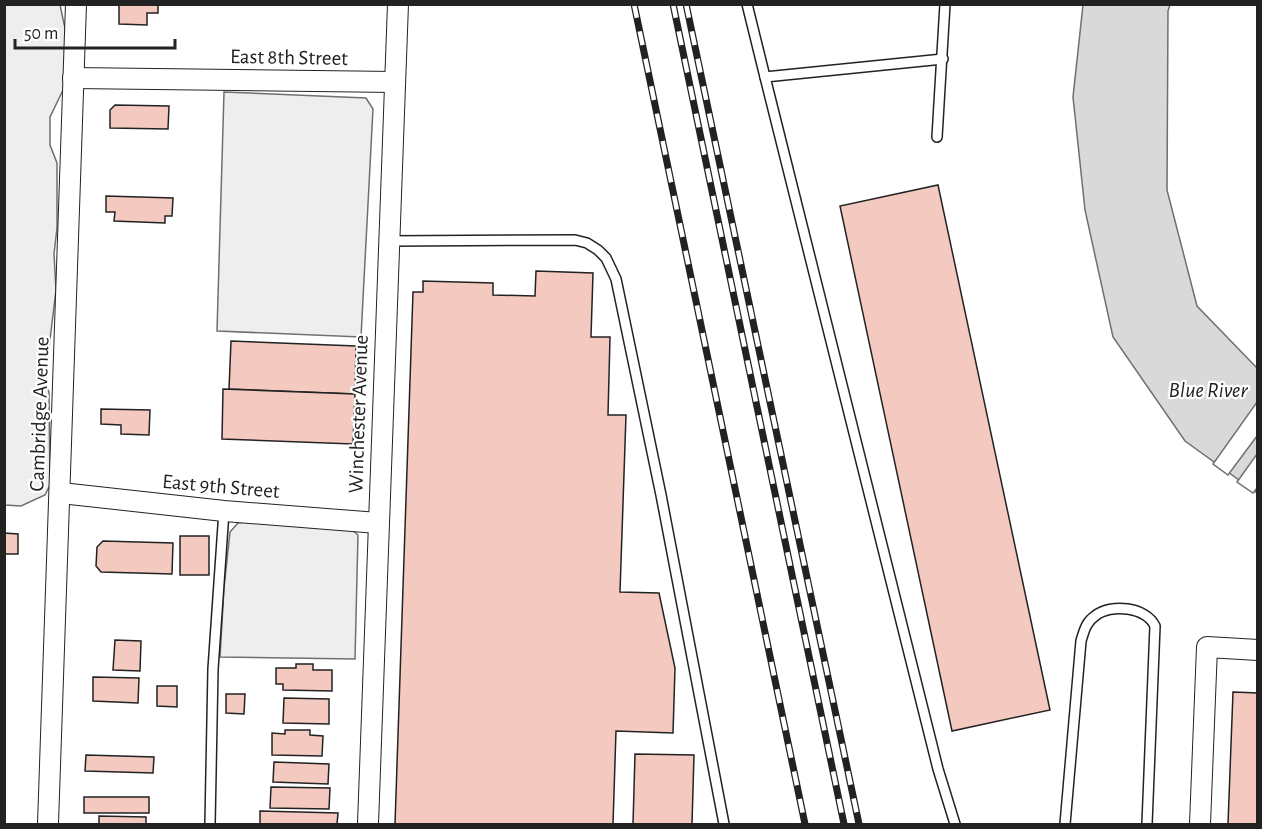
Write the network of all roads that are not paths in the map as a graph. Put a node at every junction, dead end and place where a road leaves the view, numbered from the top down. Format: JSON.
{"nodes":[{"id":1,"x":76,"y":4,"type":"edge"},
{"id":2,"x":398,"y":4,"type":"edge"},
{"id":3,"x":747,"y":4,"type":"edge"},
{"id":4,"x":945,"y":4,"type":"edge"},
{"id":5,"x":943,"y":59,"type":"junction"},
{"id":6,"x":765,"y":77,"type":"junction"},
{"id":7,"x":73,"y":78,"type":"junction"},
{"id":8,"x":395,"y":82,"type":"junction"},
{"id":9,"x":937,"y":137,"type":"dead end"},
{"id":10,"x":389,"y":240,"type":"junction"},
{"id":11,"x":61,"y":494,"type":"junction"},
{"id":12,"x":224,"y":511,"type":"junction"},
{"id":13,"x":378,"y":523,"type":"junction"},
{"id":14,"x":1257,"y":650,"type":"edge"},
{"id":15,"x":48,"y":825,"type":"edge"},
{"id":16,"x":210,"y":825,"type":"edge"},
{"id":17,"x":368,"y":825,"type":"edge"},
{"id":18,"x":724,"y":825,"type":"edge"},
{"id":19,"x":955,"y":825,"type":"edge"},
{"id":20,"x":1065,"y":825,"type":"edge"},
{"id":21,"x":1147,"y":825,"type":"edge"},
{"id":22,"x":1200,"y":825,"type":"edge"}],
"edges":[{"from":1,"to":7,"type":"street","name":"Cambridge Avenue"},
{"from":2,"to":8,"type":"street","name":"Winchester Avenue"},
{"from":3,"to":6,"type":"lane"},
{"from":4,"to":5,"type":"lane"},
{"from":5,"to":6,"type":"lane"},
{"from":5,"to":9,"type":"lane"},
{"from":6,"to":19,"type":"lane"},
{"from":7,"to":8,"type":"street","name":"East 8th Street"},
{"from":7,"to":11,"type":"street","name":"Cambridge Avenue"},
{"from":8,"to":10,"type":"street","name":"Winchester Avenue"},
{"from":10,"to":13,"type":"street","name":"Winchester Avenue"},
{"from":10,"to":18,"type":"lane"},
{"from":11,"to":12,"type":"street","name":"East 9th Street"},
{"from":11,"to":15,"type":"street","name":"Cambridge Avenue"},
{"from":12,"to":13,"type":"street","name":"East 9th Street"},
{"from":12,"to":16,"type":"lane"},
{"from":13,"to":17,"type":"street","name":"Winchester Avenue"},
{"from":14,"to":22,"type":"street"},
{"from":20,"to":21,"type":"lane"}]}
